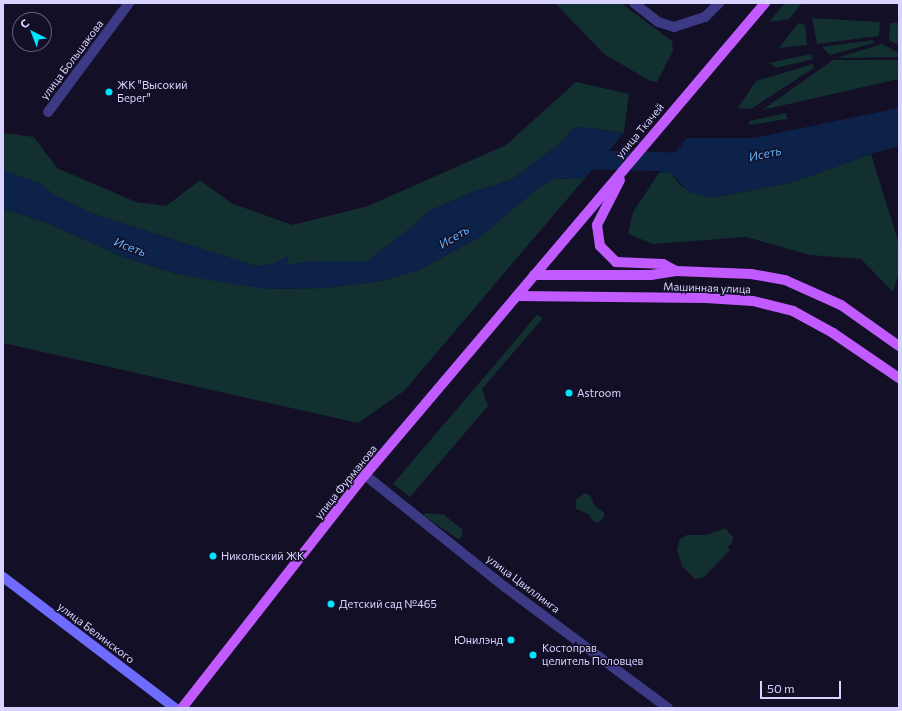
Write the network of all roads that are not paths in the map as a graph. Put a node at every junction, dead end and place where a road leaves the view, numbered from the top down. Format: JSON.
{"nodes":[{"id":1,"x":129,"y":3,"type":"edge"},
{"id":2,"x":634,"y":3,"type":"edge"},
{"id":3,"x":719,"y":3,"type":"edge"},
{"id":4,"x":765,"y":3,"type":"edge"},
{"id":5,"x":48,"y":112,"type":"dead end"},
{"id":6,"x":626,"y":167,"type":"junction"},
{"id":7,"x":676,"y":271,"type":"junction"},
{"id":8,"x":534,"y":275,"type":"junction"},
{"id":9,"x":517,"y":296,"type":"junction"},
{"id":10,"x":899,"y":346,"type":"edge"},
{"id":11,"x":899,"y":378,"type":"edge"},
{"id":12,"x":365,"y":475,"type":"junction"},
{"id":13,"x":3,"y":577,"type":"edge"},
{"id":14,"x":175,"y":708,"type":"edge"},
{"id":15,"x":182,"y":708,"type":"edge"},
{"id":16,"x":668,"y":708,"type":"edge"}],
"edges":[{"from":1,"to":5,"type":"street","name":"улица Большакова"},
{"from":2,"to":3,"type":"street"},
{"from":4,"to":6,"type":"main road","name":"улица Ткачей"},
{"from":6,"to":7,"type":"main road"},
{"from":6,"to":8,"type":"main road","name":"улица Ткачей"},
{"from":7,"to":8,"type":"main road","name":"Машинная улица"},
{"from":7,"to":10,"type":"main road","name":"Машинная улица"},
{"from":8,"to":9,"type":"main road","name":"улица Фурманова"},
{"from":9,"to":11,"type":"main road","name":"Машинная улица"},
{"from":9,"to":12,"type":"main road","name":"улица Фурманова"},
{"from":12,"to":15,"type":"main road","name":"улица Фурманова"},
{"from":12,"to":16,"type":"street","name":"улица Цвиллинга"},
{"from":13,"to":14,"type":"main road","name":"улица Белинского"}]}
